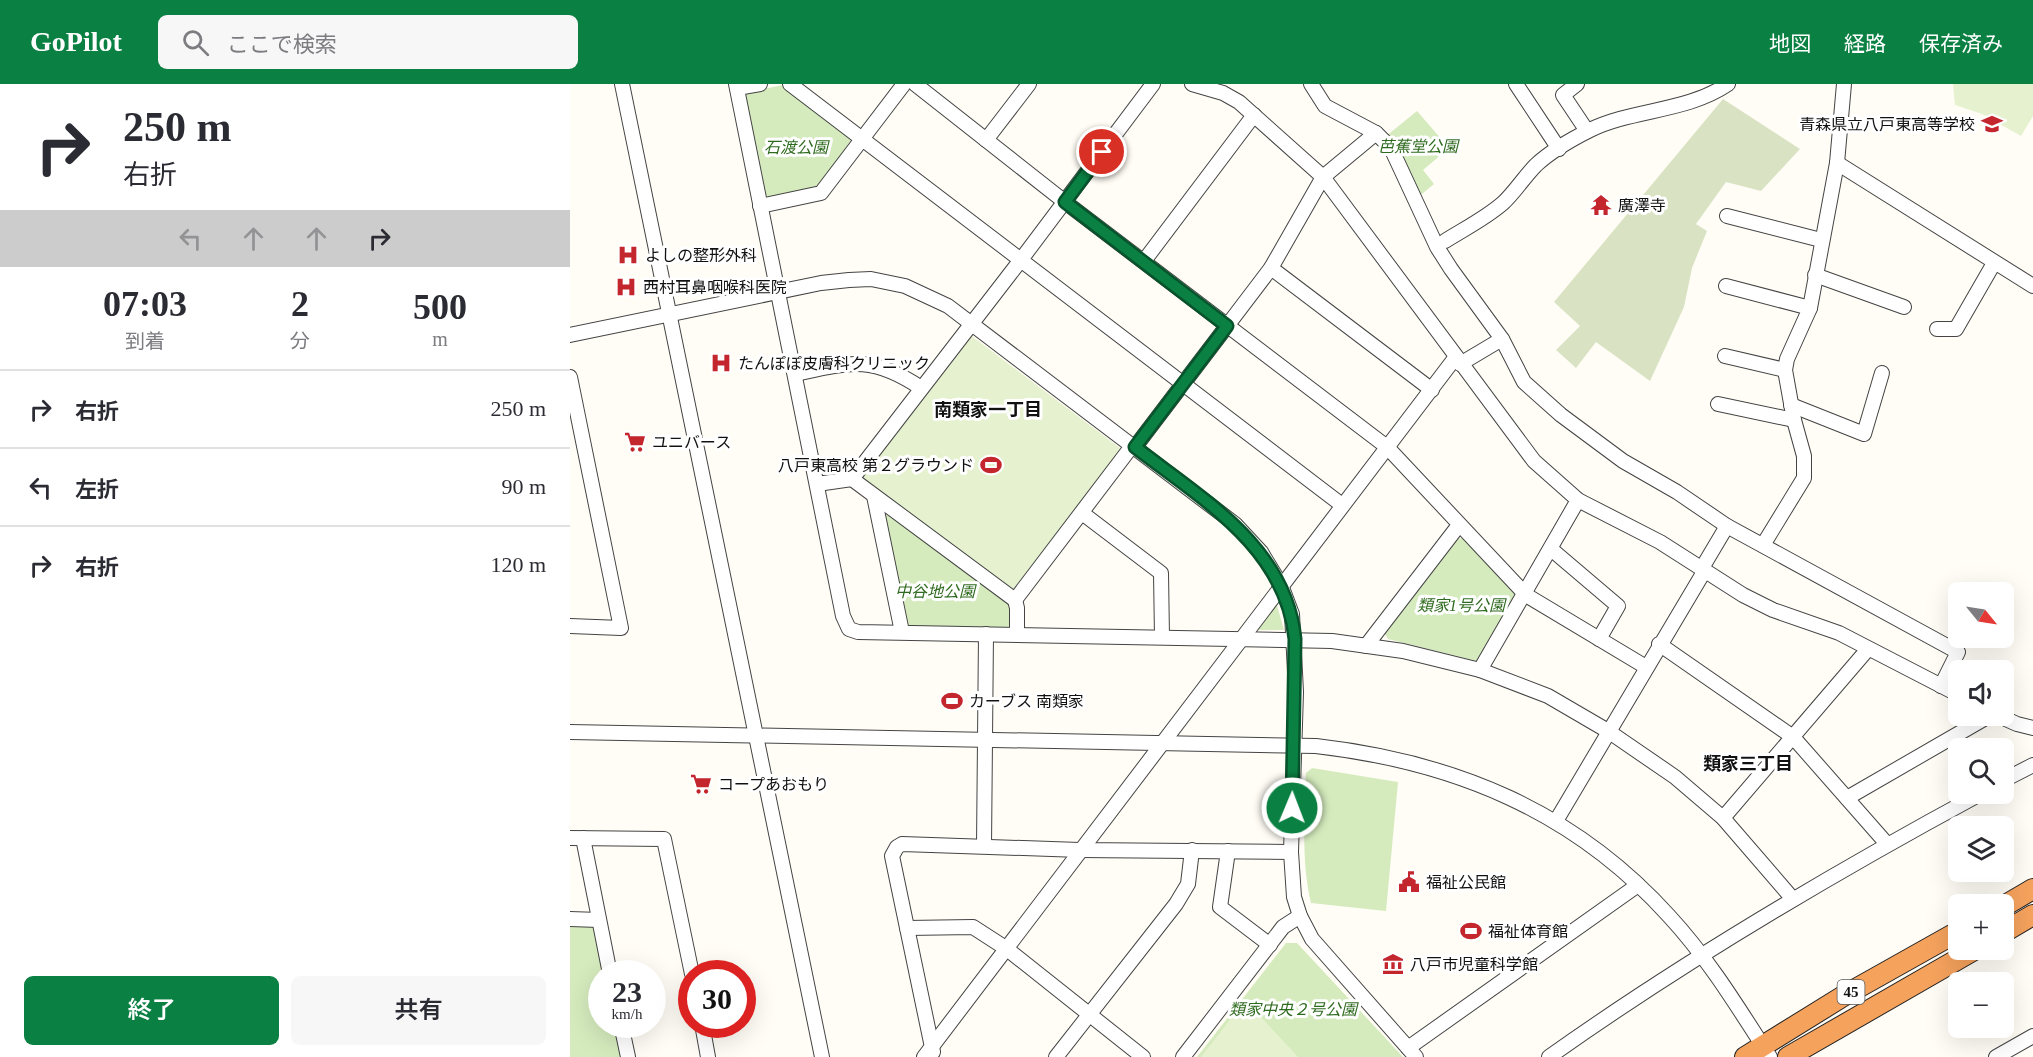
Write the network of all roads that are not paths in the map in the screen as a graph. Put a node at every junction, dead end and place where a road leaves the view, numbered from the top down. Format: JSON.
{"nodes":[{"id":1,"x":622,"y":84,"type":"edge"},
{"id":2,"x":760,"y":84,"type":"edge"},
{"id":3,"x":790,"y":84,"type":"edge"},
{"id":4,"x":904,"y":84,"type":"edge"},
{"id":5,"x":915,"y":84,"type":"edge"},
{"id":6,"x":1029,"y":84,"type":"edge"},
{"id":7,"x":1153,"y":84,"type":"edge"},
{"id":8,"x":1192,"y":84,"type":"edge"},
{"id":9,"x":1311,"y":84,"type":"edge"},
{"id":10,"x":1516,"y":84,"type":"edge"},
{"id":11,"x":1577,"y":84,"type":"edge"},
{"id":12,"x":1728,"y":84,"type":"edge"},
{"id":13,"x":1844,"y":84,"type":"edge"},
{"id":14,"x":736,"y":86,"type":"edge"},
{"id":15,"x":1254,"y":115,"type":"junction"},
{"id":16,"x":1587,"y":131,"type":"junction"},
{"id":17,"x":1376,"y":133,"type":"junction"},
{"id":18,"x":861,"y":137,"type":"junction"},
{"id":19,"x":986,"y":140,"type":"junction"},
{"id":20,"x":1560,"y":149,"type":"junction"},
{"id":21,"x":1837,"y":163,"type":"junction"},
{"id":22,"x":1323,"y":177,"type":"junction"},
{"id":23,"x":1065,"y":202,"type":"junction"},
{"id":24,"x":760,"y":206,"type":"junction"},
{"id":25,"x":1727,"y":216,"type":"dead end"},
{"id":26,"x":1821,"y":240,"type":"junction"},
{"id":27,"x":1445,"y":241,"type":"dead end"},
{"id":28,"x":1020,"y":261,"type":"junction"},
{"id":29,"x":1144,"y":261,"type":"junction"},
{"id":30,"x":1994,"y":263,"type":"junction"},
{"id":31,"x":1270,"y":268,"type":"junction"},
{"id":32,"x":1815,"y":275,"type":"junction"},
{"id":33,"x":1726,"y":286,"type":"dead end"},
{"id":34,"x":2033,"y":286,"type":"edge"},
{"id":35,"x":777,"y":293,"type":"junction"},
{"id":36,"x":1904,"y":307,"type":"dead end"},
{"id":37,"x":1810,"y":308,"type":"junction"},
{"id":38,"x":669,"y":315,"type":"junction"},
{"id":39,"x":972,"y":324,"type":"junction"},
{"id":40,"x":1227,"y":326,"type":"junction"},
{"id":41,"x":1937,"y":329,"type":"dead end"},
{"id":42,"x":570,"y":335,"type":"edge"},
{"id":43,"x":1502,"y":339,"type":"junction"},
{"id":44,"x":1725,"y":356,"type":"dead end"},
{"id":45,"x":1458,"y":361,"type":"junction"},
{"id":46,"x":1785,"y":370,"type":"junction"},
{"id":47,"x":1882,"y":373,"type":"dead end"},
{"id":48,"x":795,"y":374,"type":"junction"},
{"id":49,"x":570,"y":377,"type":"edge"},
{"id":50,"x":1183,"y":384,"type":"junction"},
{"id":51,"x":921,"y":388,"type":"junction"},
{"id":52,"x":1432,"y":390,"type":"junction"},
{"id":53,"x":1718,"y":404,"type":"dead end"},
{"id":54,"x":1791,"y":405,"type":"junction"},
{"id":55,"x":1794,"y":420,"type":"junction"},
{"id":56,"x":574,"y":422,"type":"edge"},
{"id":57,"x":1134,"y":447,"type":"junction"},
{"id":58,"x":1387,"y":447,"type":"junction"},
{"id":59,"x":852,"y":478,"type":"junction"},
{"id":60,"x":817,"y":484,"type":"junction"},
{"id":61,"x":874,"y":496,"type":"junction"},
{"id":62,"x":1578,"y":500,"type":"junction"},
{"id":63,"x":1342,"y":505,"type":"junction"},
{"id":64,"x":1082,"y":513,"type":"junction"},
{"id":65,"x":1459,"y":525,"type":"junction"},
{"id":66,"x":1727,"y":526,"type":"junction"},
{"id":67,"x":1763,"y":545,"type":"junction"},
{"id":68,"x":1551,"y":549,"type":"junction"},
{"id":69,"x":1704,"y":569,"type":"junction"},
{"id":70,"x":1281,"y":585,"type":"junction"},
{"id":71,"x":1526,"y":595,"type":"junction"},
{"id":72,"x":1014,"y":600,"type":"junction"},
{"id":73,"x":570,"y":626,"type":"edge"},
{"id":74,"x":902,"y":632,"type":"junction"},
{"id":75,"x":987,"y":634,"type":"junction"},
{"id":76,"x":1017,"y":634,"type":"junction"},
{"id":77,"x":1162,"y":636,"type":"junction"},
{"id":78,"x":1240,"y":638,"type":"junction"},
{"id":79,"x":1295,"y":639,"type":"junction"},
{"id":80,"x":1599,"y":639,"type":"junction"},
{"id":81,"x":1659,"y":644,"type":"junction"},
{"id":82,"x":1366,"y":646,"type":"junction"},
{"id":83,"x":1868,"y":649,"type":"junction"},
{"id":84,"x":1646,"y":668,"type":"junction"},
{"id":85,"x":1479,"y":670,"type":"junction"},
{"id":86,"x":1941,"y":686,"type":"junction"},
{"id":87,"x":1948,"y":690,"type":"edge"},
{"id":88,"x":2014,"y":723,"type":"edge"},
{"id":89,"x":1972,"y":726,"type":"edge"},
{"id":90,"x":2033,"y":728,"type":"edge"},
{"id":91,"x":1608,"y":731,"type":"junction"},
{"id":92,"x":570,"y":732,"type":"edge"},
{"id":93,"x":756,"y":736,"type":"junction"},
{"id":94,"x":1793,"y":737,"type":"junction"},
{"id":95,"x":986,"y":740,"type":"junction"},
{"id":96,"x":1161,"y":743,"type":"junction"},
{"id":97,"x":1293,"y":746,"type":"junction"},
{"id":98,"x":2033,"y":765,"type":"edge"},
{"id":99,"x":2014,"y":775,"type":"edge"},
{"id":100,"x":1847,"y":798,"type":"junction"},
{"id":101,"x":1961,"y":804,"type":"edge"},
{"id":102,"x":1723,"y":818,"type":"junction"},
{"id":103,"x":1556,"y":821,"type":"junction"},
{"id":104,"x":577,"y":838,"type":"edge"},
{"id":105,"x":1887,"y":844,"type":"junction"},
{"id":106,"x":984,"y":846,"type":"junction"},
{"id":107,"x":1080,"y":850,"type":"junction"},
{"id":108,"x":1192,"y":850,"type":"junction"},
{"id":109,"x":1228,"y":851,"type":"junction"},
{"id":110,"x":1291,"y":852,"type":"junction"},
{"id":111,"x":1638,"y":885,"type":"junction"},
{"id":112,"x":2033,"y":890,"type":"edge"},
{"id":113,"x":1792,"y":898,"type":"junction"},
{"id":114,"x":2014,"y":900,"type":"edge"},
{"id":115,"x":2033,"y":915,"type":"edge"},
{"id":116,"x":1300,"y":916,"type":"junction"},
{"id":117,"x":570,"y":919,"type":"edge"},
{"id":118,"x":599,"y":920,"type":"junction"},
{"id":119,"x":2014,"y":926,"type":"edge"},
{"id":120,"x":907,"y":928,"type":"junction"},
{"id":121,"x":1948,"y":938,"type":"edge"},
{"id":122,"x":1270,"y":945,"type":"junction"},
{"id":123,"x":1007,"y":949,"type":"junction"},
{"id":124,"x":1701,"y":955,"type":"junction"},
{"id":125,"x":607,"y":960,"type":"edge"},
{"id":126,"x":689,"y":960,"type":"edge"},
{"id":127,"x":1957,"y":960,"type":"edge"},
{"id":128,"x":1090,"y":1014,"type":"junction"},
{"id":129,"x":2033,"y":1036,"type":"edge"},
{"id":130,"x":624,"y":1038,"type":"edge"},
{"id":131,"x":705,"y":1038,"type":"edge"},
{"id":132,"x":1766,"y":1051,"type":"edge"},
{"id":133,"x":930,"y":1053,"type":"edge"},
{"id":134,"x":1412,"y":1053,"type":"edge"},
{"id":135,"x":1137,"y":1055,"type":"edge"},
{"id":136,"x":628,"y":1057,"type":"edge"},
{"id":137,"x":708,"y":1057,"type":"edge"},
{"id":138,"x":822,"y":1057,"type":"edge"},
{"id":139,"x":1056,"y":1057,"type":"edge"},
{"id":140,"x":1183,"y":1057,"type":"edge"},
{"id":141,"x":1549,"y":1057,"type":"edge"},
{"id":142,"x":1745,"y":1057,"type":"edge"},
{"id":143,"x":1788,"y":1057,"type":"edge"},
{"id":144,"x":1996,"y":1057,"type":"edge"}],
"edges":[{"from":1,"to":38,"type":"street"},
{"from":2,"to":14,"type":"street"},
{"from":3,"to":18,"type":"street"},
{"from":4,"to":18,"type":"street"},
{"from":5,"to":19,"type":"street"},
{"from":6,"to":19,"type":"street"},
{"from":7,"to":23,"type":"street"},
{"from":8,"to":15,"type":"street"},
{"from":9,"to":17,"type":"street"},
{"from":10,"to":20,"type":"street"},
{"from":11,"to":16,"type":"street"},
{"from":12,"to":16,"type":"street"},
{"from":13,"to":21,"type":"street"},
{"from":14,"to":24,"type":"street"},
{"from":15,"to":22,"type":"street"},
{"from":15,"to":29,"type":"street"},
{"from":16,"to":20,"type":"street"},
{"from":17,"to":22,"type":"street"},
{"from":17,"to":43,"type":"street"},
{"from":18,"to":24,"type":"street"},
{"from":18,"to":28,"type":"street"},
{"from":19,"to":23,"type":"street"},
{"from":20,"to":27,"type":"street"},
{"from":21,"to":26,"type":"street"},
{"from":21,"to":30,"type":"street"},
{"from":22,"to":31,"type":"street"},
{"from":22,"to":45,"type":"street"},
{"from":23,"to":28,"type":"street"},
{"from":23,"to":29,"type":"street"},
{"from":24,"to":35,"type":"street"},
{"from":25,"to":26,"type":"street"},
{"from":26,"to":32,"type":"street"},
{"from":28,"to":39,"type":"street"},
{"from":28,"to":50,"type":"street"},
{"from":29,"to":40,"type":"street"},
{"from":30,"to":34,"type":"street"},
{"from":30,"to":41,"type":"street"},
{"from":31,"to":40,"type":"street"},
{"from":31,"to":52,"type":"street"},
{"from":32,"to":36,"type":"street"},
{"from":32,"to":37,"type":"street"},
{"from":33,"to":37,"type":"street"},
{"from":35,"to":38,"type":"street"},
{"from":35,"to":39,"type":"street"},
{"from":35,"to":48,"type":"street"},
{"from":37,"to":46,"type":"street"},
{"from":38,"to":42,"type":"street"},
{"from":38,"to":93,"type":"street"},
{"from":39,"to":51,"type":"street"},
{"from":39,"to":57,"type":"street"},
{"from":40,"to":50,"type":"street"},
{"from":40,"to":58,"type":"street"},
{"from":43,"to":45,"type":"street"},
{"from":43,"to":66,"type":"street"},
{"from":44,"to":46,"type":"street"},
{"from":45,"to":52,"type":"street"},
{"from":45,"to":62,"type":"street"},
{"from":46,"to":54,"type":"street"},
{"from":47,"to":54,"type":"street"},
{"from":48,"to":51,"type":"street"},
{"from":48,"to":60,"type":"street"},
{"from":49,"to":56,"type":"street"},
{"from":50,"to":57,"type":"street"},
{"from":50,"to":63,"type":"street"},
{"from":51,"to":59,"type":"street"},
{"from":52,"to":58,"type":"street"},
{"from":53,"to":55,"type":"street"},
{"from":54,"to":55,"type":"street"},
{"from":55,"to":67,"type":"street"},
{"from":56,"to":73,"type":"street"},
{"from":57,"to":64,"type":"street"},
{"from":57,"to":70,"type":"street"},
{"from":58,"to":63,"type":"street"},
{"from":58,"to":65,"type":"street"},
{"from":59,"to":60,"type":"street"},
{"from":59,"to":61,"type":"street"},
{"from":60,"to":74,"type":"street"},
{"from":61,"to":72,"type":"street"},
{"from":61,"to":74,"type":"street"},
{"from":62,"to":68,"type":"street"},
{"from":62,"to":69,"type":"street"},
{"from":63,"to":70,"type":"street"},
{"from":64,"to":72,"type":"street"},
{"from":64,"to":77,"type":"street"},
{"from":65,"to":71,"type":"street"},
{"from":65,"to":82,"type":"street"},
{"from":66,"to":67,"type":"street"},
{"from":66,"to":69,"type":"street"},
{"from":67,"to":86,"type":"street"},
{"from":68,"to":71,"type":"street"},
{"from":68,"to":80,"type":"street"},
{"from":69,"to":81,"type":"street"},
{"from":69,"to":83,"type":"street"},
{"from":70,"to":78,"type":"street"},
{"from":70,"to":79,"type":"street"},
{"from":71,"to":80,"type":"street"},
{"from":71,"to":85,"type":"street"},
{"from":72,"to":76,"type":"street"},
{"from":74,"to":75,"type":"street"},
{"from":75,"to":76,"type":"street"},
{"from":75,"to":95,"type":"street"},
{"from":76,"to":77,"type":"street"},
{"from":77,"to":78,"type":"street"},
{"from":78,"to":79,"type":"street"},
{"from":78,"to":96,"type":"street"},
{"from":79,"to":82,"type":"street"},
{"from":79,"to":97,"type":"street"},
{"from":80,"to":84,"type":"street"},
{"from":81,"to":84,"type":"street"},
{"from":81,"to":94,"type":"street"},
{"from":82,"to":85,"type":"street"},
{"from":83,"to":86,"type":"street"},
{"from":83,"to":94,"type":"street"},
{"from":84,"to":91,"type":"street"},
{"from":85,"to":91,"type":"street"},
{"from":86,"to":87,"type":"street"},
{"from":88,"to":90,"type":"street"},
{"from":89,"to":100,"type":"street"},
{"from":91,"to":102,"type":"street"},
{"from":91,"to":103,"type":"street"},
{"from":92,"to":93,"type":"street"},
{"from":93,"to":95,"type":"street"},
{"from":93,"to":138,"type":"street"},
{"from":94,"to":100,"type":"street"},
{"from":94,"to":102,"type":"street"},
{"from":95,"to":96,"type":"street"},
{"from":95,"to":106,"type":"street"},
{"from":96,"to":97,"type":"street"},
{"from":96,"to":107,"type":"street"},
{"from":97,"to":103,"type":"street"},
{"from":97,"to":110,"type":"street"},
{"from":98,"to":99,"type":"street"},
{"from":100,"to":105,"type":"street"},
{"from":101,"to":105,"type":"street"},
{"from":102,"to":113,"type":"street"},
{"from":103,"to":111,"type":"street"},
{"from":104,"to":118,"type":"street"},
{"from":104,"to":126,"type":"street"},
{"from":105,"to":113,"type":"street"},
{"from":106,"to":107,"type":"street"},
{"from":106,"to":120,"type":"street"},
{"from":107,"to":108,"type":"street"},
{"from":107,"to":123,"type":"street"},
{"from":108,"to":109,"type":"street"},
{"from":108,"to":128,"type":"street"},
{"from":109,"to":110,"type":"street"},
{"from":109,"to":122,"type":"street"},
{"from":110,"to":116,"type":"street"},
{"from":111,"to":124,"type":"street"},
{"from":111,"to":134,"type":"street"},
{"from":112,"to":114,"type":"highway"},
{"from":113,"to":124,"type":"street"},
{"from":115,"to":119,"type":"highway"},
{"from":116,"to":122,"type":"street"},
{"from":116,"to":134,"type":"street"},
{"from":117,"to":118,"type":"street"},
{"from":118,"to":125,"type":"street"},
{"from":120,"to":123,"type":"street"},
{"from":120,"to":133,"type":"street"},
{"from":121,"to":132,"type":"highway","number":"45"},
{"from":122,"to":140,"type":"street"},
{"from":123,"to":128,"type":"street"},
{"from":123,"to":133,"type":"street"},
{"from":124,"to":132,"type":"street"},
{"from":124,"to":141,"type":"street"},
{"from":127,"to":143,"type":"highway","number":"45"},
{"from":128,"to":135,"type":"street"},
{"from":128,"to":139,"type":"street"},
{"from":129,"to":144,"type":"street"},
{"from":130,"to":136,"type":"street"},
{"from":131,"to":137,"type":"street"},
{"from":132,"to":142,"type":"highway","number":"45"}]}
